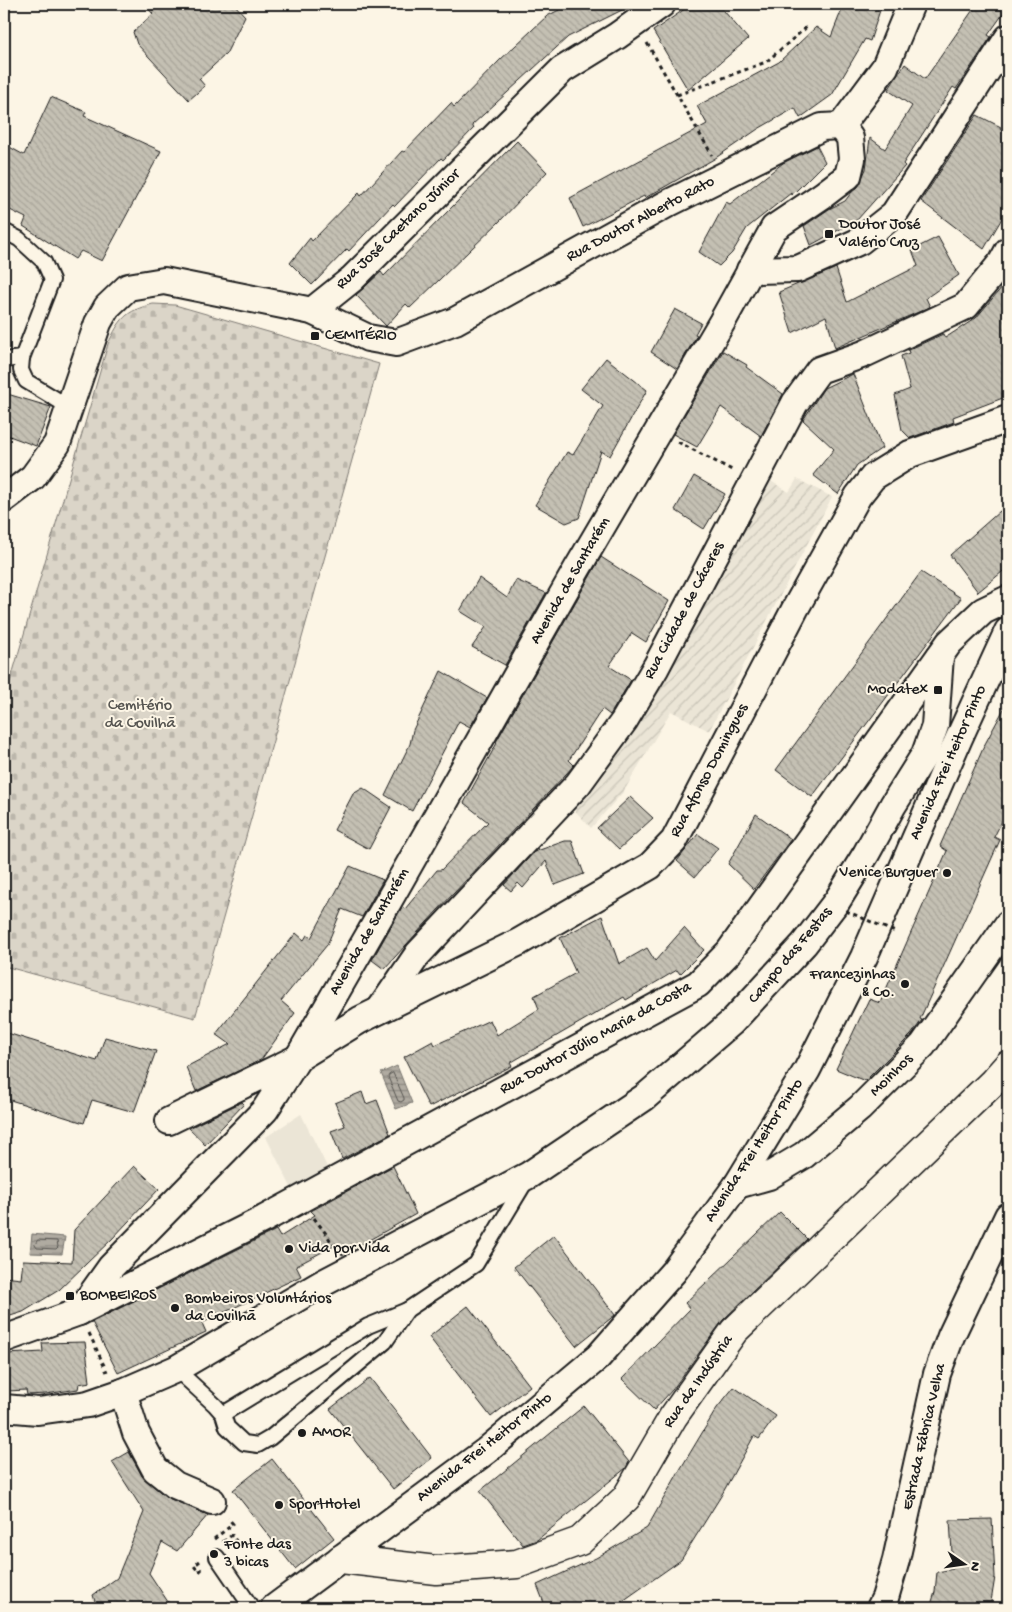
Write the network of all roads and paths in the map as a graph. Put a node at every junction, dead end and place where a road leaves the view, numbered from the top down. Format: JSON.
{"nodes":[{"id":1,"x":662,"y":4,"type":"edge"},
{"id":2,"x":911,"y":4,"type":"edge"},
{"id":3,"x":635,"y":23,"type":"junction"},
{"id":4,"x":809,"y":26,"type":"dead end"},
{"id":5,"x":1008,"y":38,"type":"edge"},
{"id":6,"x":677,"y":95,"type":"junction"},
{"id":7,"x":840,"y":126,"type":"junction"},
{"id":8,"x":724,"y":176,"type":"junction"},
{"id":9,"x":4,"y":231,"type":"edge"},
{"id":10,"x":1008,"y":251,"type":"edge"},
{"id":11,"x":750,"y":270,"type":"junction"},
{"id":12,"x":312,"y":311,"type":"junction"},
{"id":13,"x":22,"y":358,"type":"junction"},
{"id":14,"x":4,"y":360,"type":"edge"},
{"id":15,"x":69,"y":407,"type":"junction"},
{"id":16,"x":1008,"y":419,"type":"edge"},
{"id":17,"x":657,"y":432,"type":"junction"},
{"id":18,"x":754,"y":481,"type":"junction"},
{"id":19,"x":4,"y":499,"type":"edge"},
{"id":20,"x":1008,"y":599,"type":"edge"},
{"id":21,"x":1008,"y":631,"type":"edge"},
{"id":22,"x":940,"y":656,"type":"junction"},
{"id":23,"x":846,"y":911,"type":"dead end"},
{"id":24,"x":1008,"y":924,"type":"edge"},
{"id":25,"x":895,"y":932,"type":"dead end"},
{"id":26,"x":379,"y":1011,"type":"junction"},
{"id":27,"x":298,"y":1058,"type":"junction"},
{"id":28,"x":1008,"y":1065,"type":"edge"},
{"id":29,"x":168,"y":1121,"type":"dead end"},
{"id":30,"x":529,"y":1175,"type":"junction"},
{"id":31,"x":737,"y":1185,"type":"junction"},
{"id":32,"x":299,"y":1200,"type":"junction"},
{"id":33,"x":1008,"y":1216,"type":"edge"},
{"id":34,"x":338,"y":1255,"type":"dead end"},
{"id":35,"x":407,"y":1310,"type":"junction"},
{"id":36,"x":79,"y":1312,"type":"junction"},
{"id":37,"x":4,"y":1339,"type":"edge"},
{"id":38,"x":176,"y":1369,"type":"junction"},
{"id":39,"x":120,"y":1393,"type":"junction"},
{"id":40,"x":4,"y":1408,"type":"edge"},
{"id":41,"x":223,"y":1414,"type":"junction"},
{"id":42,"x":212,"y":1501,"type":"dead end"},
{"id":43,"x":216,"y":1557,"type":"dead end"},
{"id":44,"x":341,"y":1559,"type":"junction"},
{"id":45,"x":252,"y":1608,"type":"edge"},
{"id":46,"x":274,"y":1608,"type":"edge"},
{"id":47,"x":880,"y":1608,"type":"edge"}],
"edges":[{"from":1,"to":3,"type":"street","name":"Rua José Caetano Júnior"},
{"from":2,"to":7,"type":"street"},
{"from":3,"to":6,"type":"path"},
{"from":3,"to":12,"type":"street","name":"Rua José Caetano Júnior"},
{"from":4,"to":6,"type":"path"},
{"from":5,"to":11,"type":"street"},
{"from":6,"to":8,"type":"path"},
{"from":7,"to":8,"type":"street","name":"Rua Doutor Alberto Rato"},
{"from":7,"to":11,"type":"street","name":"Avenida de Santarém"},
{"from":8,"to":12,"type":"street","name":"Rua Doutor Alberto Rato"},
{"from":9,"to":13,"type":"lane"},
{"from":10,"to":18,"type":"street","name":"Rua Cidade de Cáceres"},
{"from":11,"to":17,"type":"street","name":"Avenida de Santarém"},
{"from":12,"to":15,"type":"street"},
{"from":13,"to":14,"type":"lane"},
{"from":13,"to":15,"type":"lane"},
{"from":15,"to":19,"type":"street"},
{"from":16,"to":26,"type":"street","name":"Rua Afonso Domingues"},
{"from":17,"to":18,"type":"path"},
{"from":17,"to":27,"type":"street","name":"Avenida de Santarém"},
{"from":18,"to":26,"type":"street","name":"Rua Cidade de Cáceres"},
{"from":20,"to":22,"type":"street","name":"Rua Doutor Júlio Maria da Costa"},
{"from":21,"to":31,"type":"street","name":"Avenida Frei Heitor Pinto"},
{"from":22,"to":30,"type":"street","name":"Campo das Festas"},
{"from":22,"to":32,"type":"street","name":"Rua Doutor Júlio Maria da Costa"},
{"from":23,"to":25,"type":"path","bridge":true},
{"from":24,"to":31,"type":"street","name":"Moinhos"},
{"from":26,"to":27,"type":"street","name":"Rua Afonso Domingues"},
{"from":27,"to":29,"type":"street"},
{"from":27,"to":36,"type":"street","name":"Avenida de Santarém"},
{"from":28,"to":44,"type":"street","name":"Rua da Indústria"},
{"from":30,"to":35,"type":"lane"},
{"from":30,"to":38,"type":"street","name":"Campo das Festas"},
{"from":31,"to":44,"type":"street","name":"Avenida Frei Heitor Pinto"},
{"from":32,"to":34,"type":"path"},
{"from":32,"to":36,"type":"street","name":"Rua Doutor Júlio Maria da Costa"},
{"from":33,"to":47,"type":"street","name":"Estrada Fábrica Velha"},
{"from":35,"to":41,"type":"lane"},
{"from":35,"to":41,"type":"lane"},
{"from":36,"to":37,"type":"street","name":"Rua Doutor Júlio Maria da Costa"},
{"from":36,"to":39,"type":"path"},
{"from":38,"to":39,"type":"street","name":"Campo das Festas"},
{"from":38,"to":41,"type":"lane"},
{"from":39,"to":40,"type":"street","name":"Campo das Festas"},
{"from":39,"to":42,"type":"street"},
{"from":43,"to":45,"type":"lane"},
{"from":44,"to":46,"type":"street","name":"Avenida Frei Heitor Pinto"}]}
